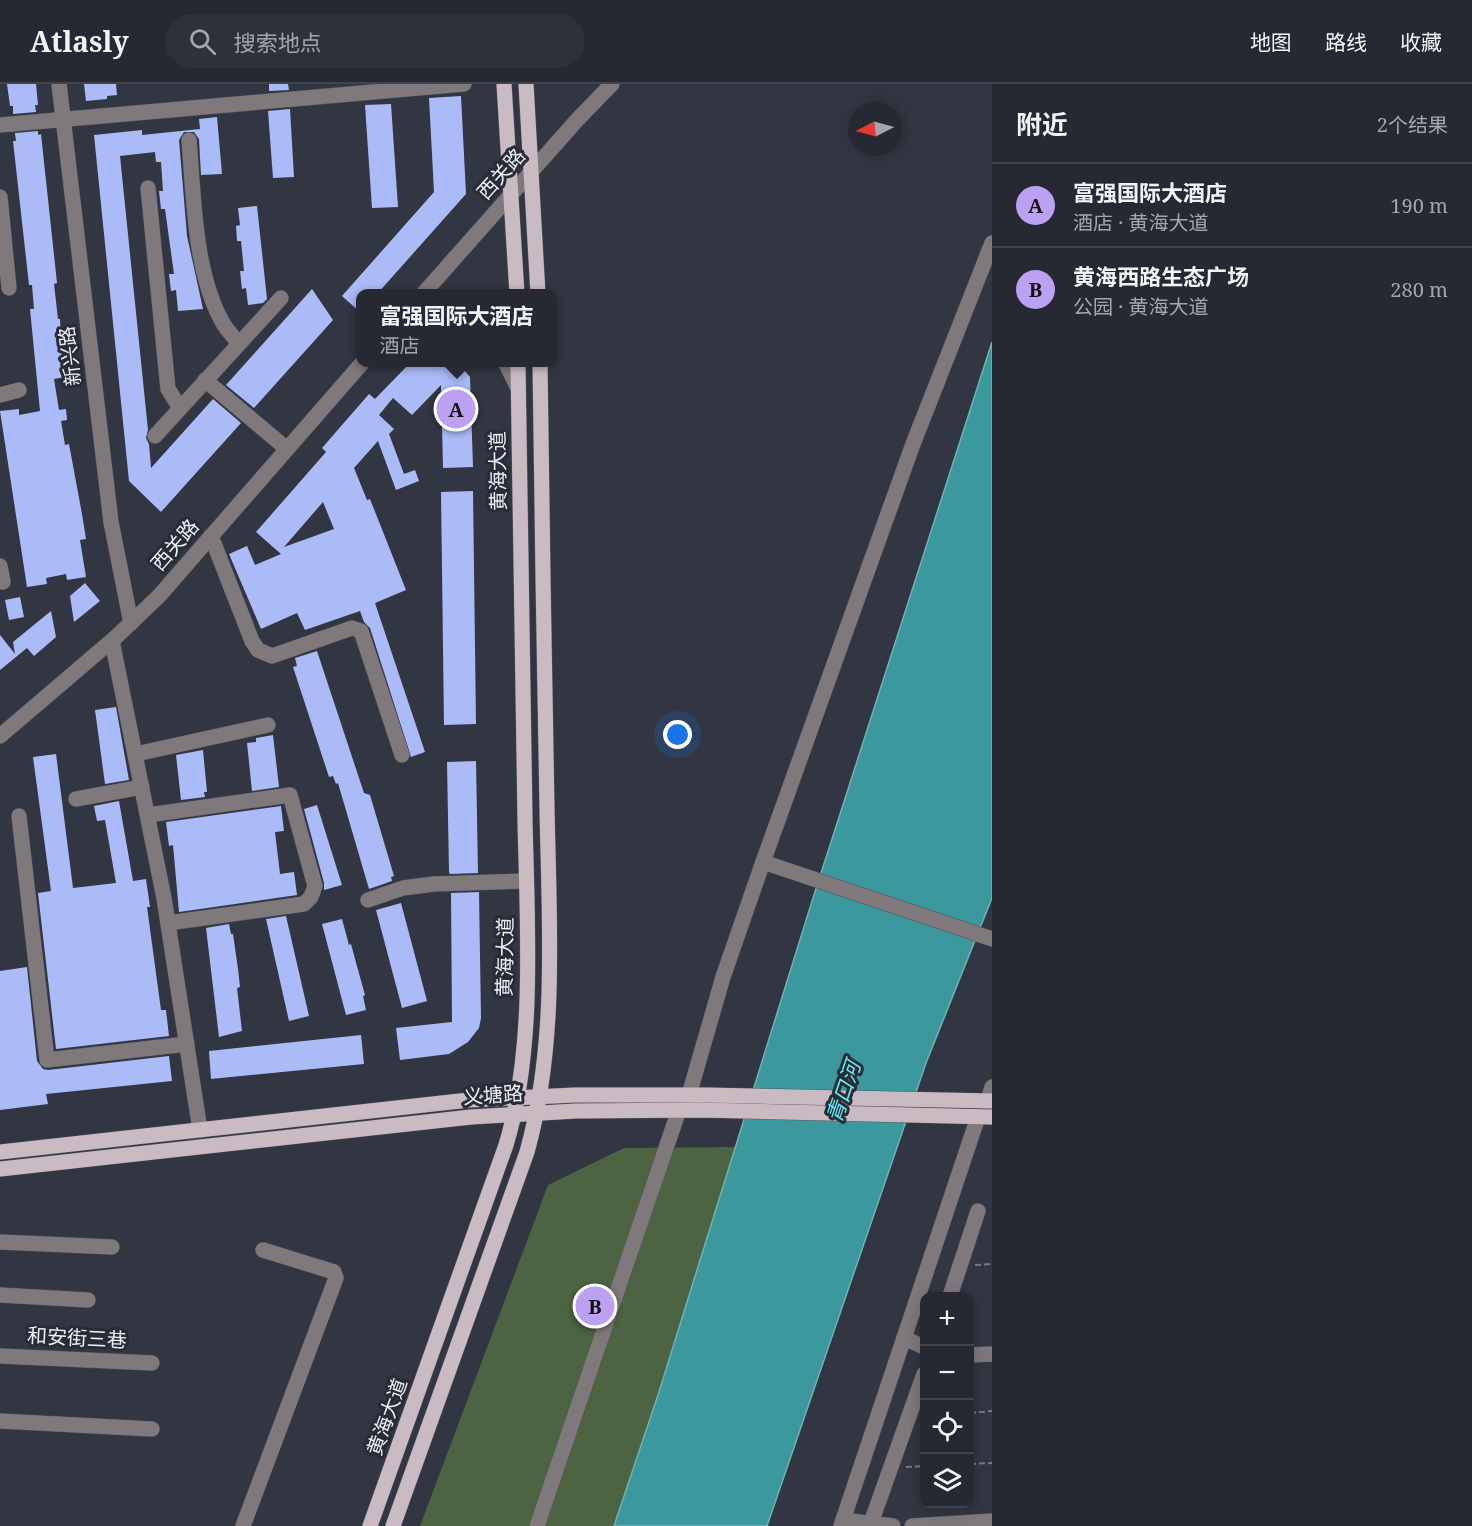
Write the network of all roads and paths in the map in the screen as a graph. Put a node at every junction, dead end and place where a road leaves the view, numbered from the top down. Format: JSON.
{"nodes":[{"id":1,"x":59,"y":84,"type":"edge"},
{"id":2,"x":464,"y":84,"type":"edge"},
{"id":3,"x":504,"y":84,"type":"edge"},
{"id":4,"x":526,"y":84,"type":"edge"},
{"id":5,"x":612,"y":84,"type":"edge"},
{"id":6,"x":63,"y":118,"type":"junction"},
{"id":7,"x":0,"y":124,"type":"edge"},
{"id":8,"x":189,"y":140,"type":"dead end"},
{"id":9,"x":532,"y":170,"type":"junction"},
{"id":10,"x":148,"y":188,"type":"dead end"},
{"id":11,"x":512,"y":193,"type":"junction"},
{"id":12,"x":0,"y":197,"type":"edge"},
{"id":13,"x":992,"y":243,"type":"edge"},
{"id":14,"x":9,"y":288,"type":"dead end"},
{"id":15,"x":427,"y":289,"type":"edge"},
{"id":16,"x":517,"y":289,"type":"edge"},
{"id":17,"x":538,"y":289,"type":"edge"},
{"id":18,"x":281,"y":298,"type":"dead end"},
{"id":19,"x":238,"y":343,"type":"junction"},
{"id":20,"x":359,"y":367,"type":"edge"},
{"id":21,"x":507,"y":367,"type":"edge"},
{"id":22,"x":518,"y":367,"type":"edge"},
{"id":23,"x":540,"y":367,"type":"edge"},
{"id":24,"x":205,"y":380,"type":"junction"},
{"id":25,"x":518,"y":388,"type":"junction"},
{"id":26,"x":19,"y":390,"type":"dead end"},
{"id":27,"x":0,"y":395,"type":"edge"},
{"id":28,"x":180,"y":408,"type":"junction"},
{"id":29,"x":155,"y":436,"type":"dead end"},
{"id":30,"x":287,"y":449,"type":"junction"},
{"id":31,"x":211,"y":536,"type":"junction"},
{"id":32,"x":0,"y":566,"type":"edge"},
{"id":33,"x":3,"y":582,"type":"dead end"},
{"id":34,"x":131,"y":623,"type":"junction"},
{"id":35,"x":112,"y":640,"type":"junction"},
{"id":36,"x":268,"y":725,"type":"dead end"},
{"id":37,"x":0,"y":736,"type":"edge"},
{"id":38,"x":136,"y":754,"type":"junction"},
{"id":39,"x":402,"y":755,"type":"dead end"},
{"id":40,"x":142,"y":787,"type":"junction"},
{"id":41,"x":76,"y":799,"type":"dead end"},
{"id":42,"x":148,"y":815,"type":"junction"},
{"id":43,"x":19,"y":816,"type":"dead end"},
{"id":44,"x":763,"y":862,"type":"junction"},
{"id":45,"x":526,"y":881,"type":"junction"},
{"id":46,"x":368,"y":900,"type":"dead end"},
{"id":47,"x":168,"y":923,"type":"junction"},
{"id":48,"x":992,"y":939,"type":"edge"},
{"id":49,"x":187,"y":1044,"type":"junction"},
{"id":50,"x":689,"y":1095,"type":"junction"},
{"id":51,"x":991,"y":1096,"type":"edge"},
{"id":52,"x":539,"y":1097,"type":"junction"},
{"id":53,"x":517,"y":1098,"type":"junction"},
{"id":54,"x":704,"y":1102,"type":"junction"},
{"id":55,"x":679,"y":1110,"type":"junction"},
{"id":56,"x":536,"y":1113,"type":"junction"},
{"id":57,"x":514,"y":1115,"type":"junction"},
{"id":58,"x":985,"y":1117,"type":"edge"},
{"id":59,"x":200,"y":1130,"type":"junction"},
{"id":60,"x":0,"y":1152,"type":"edge"},
{"id":61,"x":0,"y":1169,"type":"edge"},
{"id":62,"x":978,"y":1211,"type":"dead end"},
{"id":63,"x":0,"y":1242,"type":"edge"},
{"id":64,"x":112,"y":1247,"type":"dead end"},
{"id":65,"x":263,"y":1250,"type":"dead end"},
{"id":66,"x":951,"y":1292,"type":"edge"},
{"id":67,"x":0,"y":1295,"type":"edge"},
{"id":68,"x":88,"y":1299,"type":"dead end"},
{"id":69,"x":904,"y":1338,"type":"junction"},
{"id":70,"x":922,"y":1346,"type":"edge"},
{"id":71,"x":992,"y":1354,"type":"edge"},
{"id":72,"x":974,"y":1355,"type":"edge"},
{"id":73,"x":0,"y":1356,"type":"edge"},
{"id":74,"x":152,"y":1363,"type":"dead end"},
{"id":75,"x":920,"y":1385,"type":"edge"},
{"id":76,"x":992,"y":1411,"type":"edge"},
{"id":77,"x":974,"y":1413,"type":"edge"},
{"id":78,"x":0,"y":1421,"type":"edge"},
{"id":79,"x":152,"y":1429,"type":"dead end"},
{"id":80,"x":992,"y":1463,"type":"edge"},
{"id":81,"x":974,"y":1464,"type":"edge"},
{"id":82,"x":992,"y":1521,"type":"edge"},
{"id":83,"x":842,"y":1523,"type":"edge"},
{"id":84,"x":871,"y":1523,"type":"junction"},
{"id":85,"x":243,"y":1526,"type":"edge"},
{"id":86,"x":370,"y":1526,"type":"edge"},
{"id":87,"x":393,"y":1526,"type":"edge"},
{"id":88,"x":537,"y":1526,"type":"edge"},
{"id":89,"x":893,"y":1526,"type":"edge"},
{"id":90,"x":912,"y":1526,"type":"edge"}],
"edges":[{"from":1,"to":6,"type":"street","name":"新兴路"},
{"from":2,"to":6,"type":"street"},
{"from":3,"to":11,"type":"main road"},
{"from":4,"to":9,"type":"main road"},
{"from":5,"to":9,"type":"street","name":"西关路"},
{"from":6,"to":7,"type":"street"},
{"from":6,"to":34,"type":"street","name":"新兴路"},
{"from":8,"to":19,"type":"street"},
{"from":9,"to":11,"type":"street","name":"西关路"},
{"from":9,"to":17,"type":"main road"},
{"from":10,"to":28,"type":"street"},
{"from":11,"to":15,"type":"street","name":"西关路"},
{"from":11,"to":16,"type":"main road"},
{"from":12,"to":14,"type":"street"},
{"from":13,"to":44,"type":"street"},
{"from":18,"to":19,"type":"street"},
{"from":19,"to":24,"type":"street"},
{"from":20,"to":30,"type":"street","name":"西关路"},
{"from":21,"to":25,"type":"street"},
{"from":22,"to":25,"type":"main road","name":"黄海大道"},
{"from":23,"to":52,"type":"main road"},
{"from":24,"to":28,"type":"street"},
{"from":24,"to":30,"type":"street"},
{"from":25,"to":45,"type":"main road","name":"黄海大道"},
{"from":26,"to":27,"type":"street"},
{"from":28,"to":29,"type":"street"},
{"from":30,"to":31,"type":"street","name":"西关路"},
{"from":31,"to":34,"type":"street","name":"西关路"},
{"from":31,"to":39,"type":"street"},
{"from":32,"to":33,"type":"street"},
{"from":34,"to":35,"type":"street","name":"西关路"},
{"from":35,"to":37,"type":"street","name":"西关路"},
{"from":35,"to":38,"type":"street"},
{"from":36,"to":38,"type":"street"},
{"from":38,"to":40,"type":"street"},
{"from":40,"to":41,"type":"street"},
{"from":40,"to":42,"type":"street"},
{"from":42,"to":47,"type":"street"},
{"from":42,"to":47,"type":"street"},
{"from":43,"to":49,"type":"street"},
{"from":44,"to":48,"type":"street"},
{"from":44,"to":50,"type":"street"},
{"from":45,"to":46,"type":"street"},
{"from":45,"to":53,"type":"main road","name":"黄海大道"},
{"from":47,"to":49,"type":"street"},
{"from":49,"to":59,"type":"street"},
{"from":50,"to":52,"type":"main road","name":"义塘路"},
{"from":50,"to":54,"type":"main road","name":"义塘路"},
{"from":51,"to":54,"type":"main road","name":"义塘路"},
{"from":52,"to":53,"type":"main road","name":"义塘路"},
{"from":52,"to":56,"type":"main road"},
{"from":53,"to":57,"type":"main road","name":"黄海大道"},
{"from":53,"to":59,"type":"main road","name":"义塘路"},
{"from":54,"to":55,"type":"main road","name":"义塘路"},
{"from":54,"to":58,"type":"main road","name":"义塘路"},
{"from":55,"to":56,"type":"main road","name":"义塘路"},
{"from":55,"to":88,"type":"street"},
{"from":56,"to":57,"type":"main road","name":"义塘路"},
{"from":56,"to":87,"type":"main road"},
{"from":57,"to":61,"type":"main road","name":"义塘路"},
{"from":57,"to":86,"type":"main road","name":"黄海大道"},
{"from":58,"to":69,"type":"street"},
{"from":59,"to":60,"type":"main road","name":"义塘路"},
{"from":62,"to":66,"type":"street"},
{"from":63,"to":64,"type":"street"},
{"from":65,"to":85,"type":"street"},
{"from":67,"to":68,"type":"street"},
{"from":69,"to":70,"type":"street"},
{"from":69,"to":83,"type":"street"},
{"from":71,"to":72,"type":"street"},
{"from":73,"to":74,"type":"street","name":"和安街三巷"},
{"from":75,"to":84,"type":"street"},
{"from":76,"to":77,"type":"path"},
{"from":78,"to":79,"type":"street"},
{"from":80,"to":81,"type":"path"},
{"from":82,"to":90,"type":"street"},
{"from":83,"to":84,"type":"street"},
{"from":84,"to":89,"type":"street"}]}
